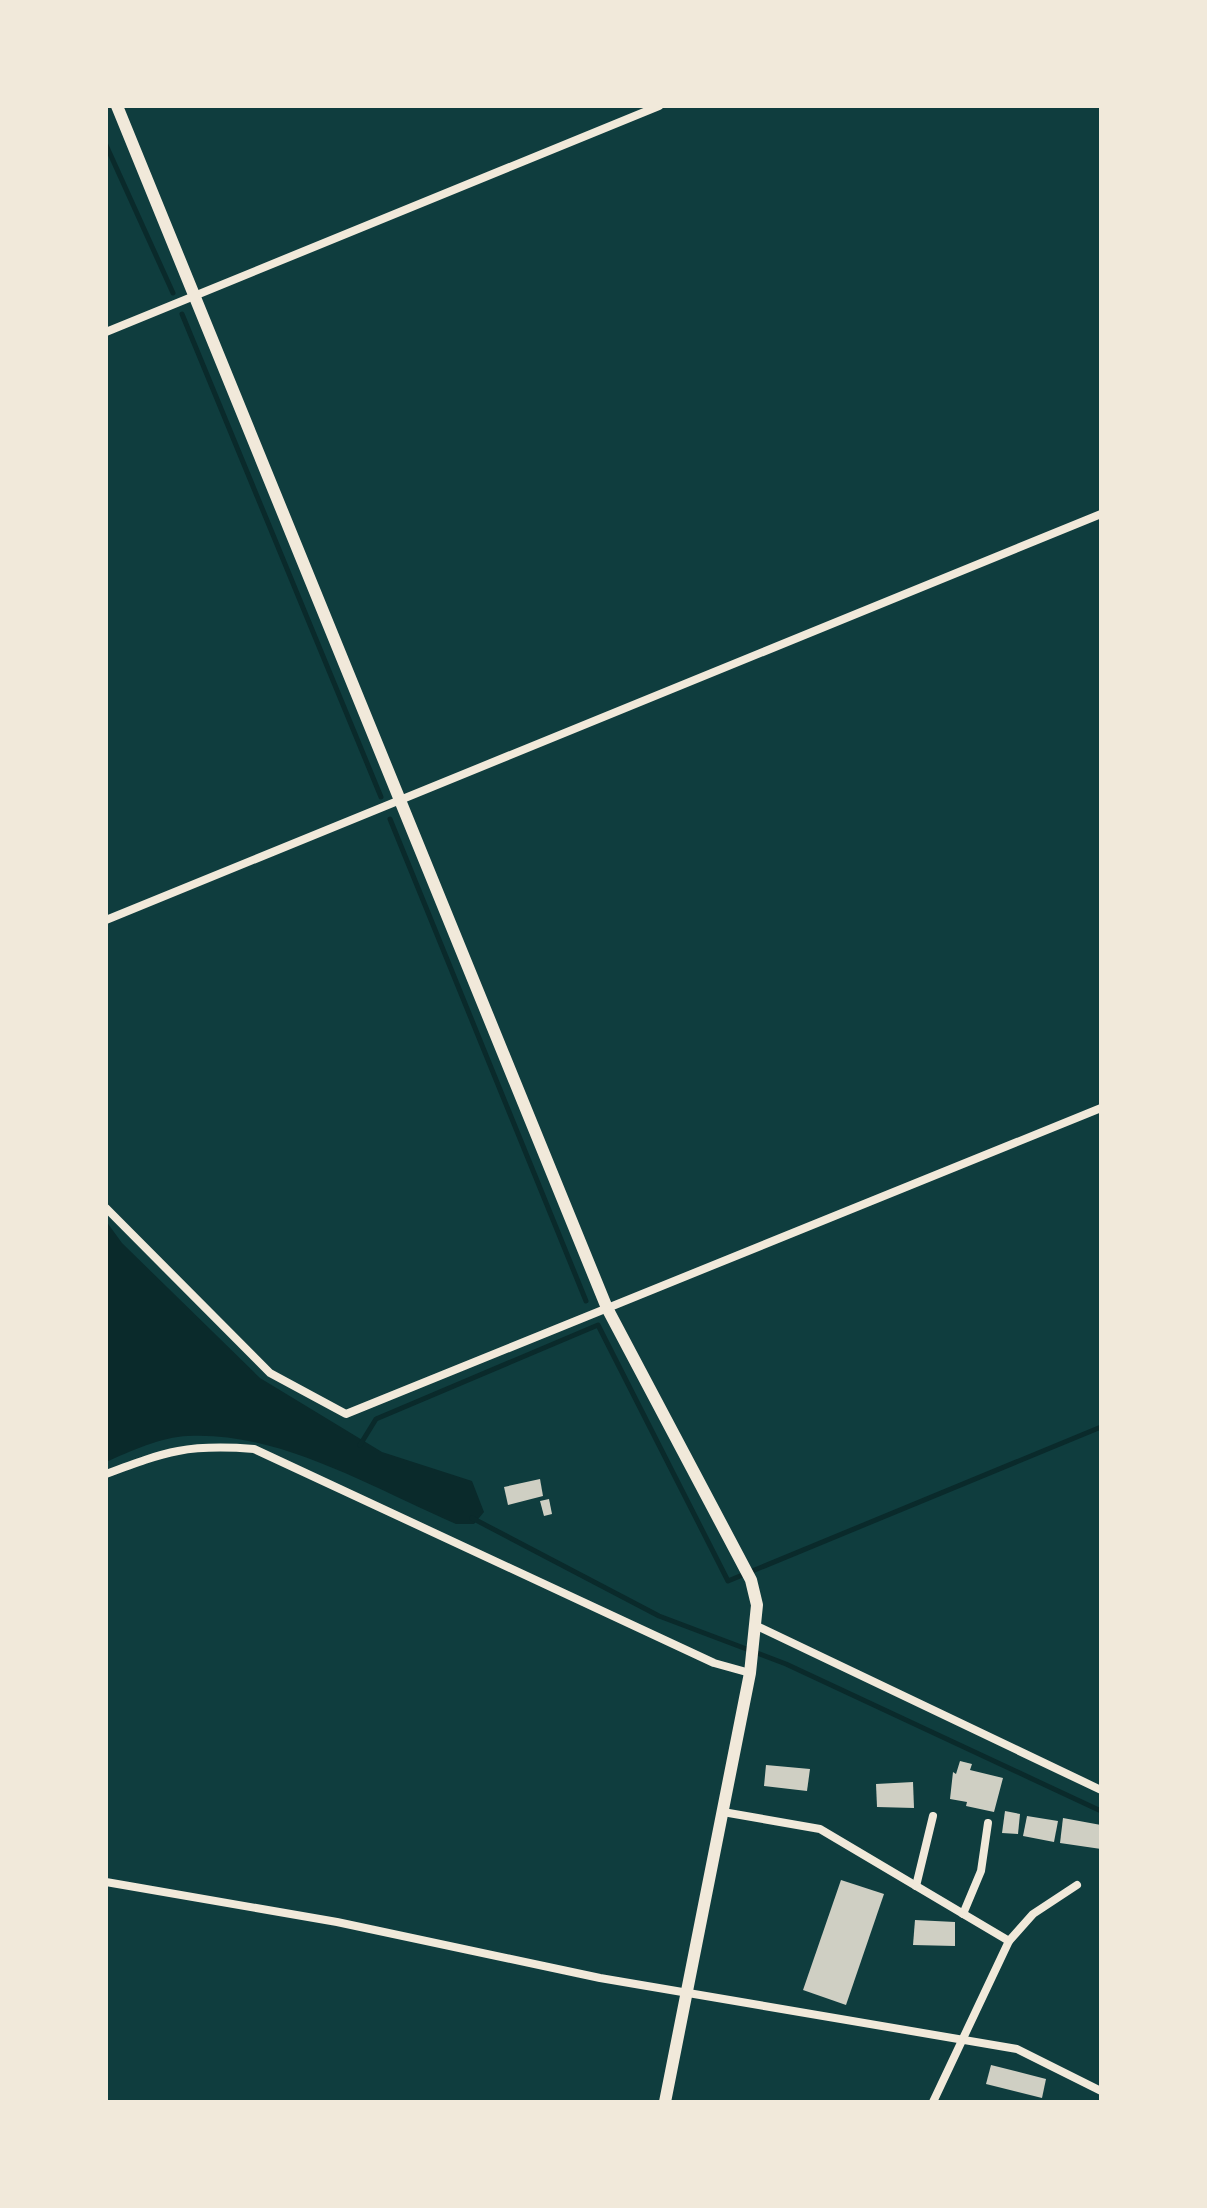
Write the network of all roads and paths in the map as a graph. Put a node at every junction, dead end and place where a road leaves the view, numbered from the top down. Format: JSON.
{"nodes":[{"id":1,"x":117,"y":106,"type":"edge"},
{"id":2,"x":659,"y":106,"type":"edge"},
{"id":3,"x":194,"y":297,"type":"junction"},
{"id":4,"x":106,"y":332,"type":"edge"},
{"id":5,"x":1101,"y":514,"type":"edge"},
{"id":6,"x":400,"y":801,"type":"junction"},
{"id":7,"x":106,"y":920,"type":"edge"},
{"id":8,"x":1101,"y":1108,"type":"edge"},
{"id":9,"x":106,"y":1208,"type":"edge"},
{"id":10,"x":607,"y":1308,"type":"junction"},
{"id":11,"x":106,"y":1474,"type":"edge"},
{"id":12,"x":756,"y":1629,"type":"junction"},
{"id":13,"x":750,"y":1673,"type":"junction"},
{"id":14,"x":1101,"y":1790,"type":"edge"},
{"id":15,"x":723,"y":1812,"type":"junction"},
{"id":16,"x":933,"y":1816,"type":"dead end"},
{"id":17,"x":988,"y":1823,"type":"dead end"},
{"id":18,"x":106,"y":1882,"type":"edge"},
{"id":19,"x":1077,"y":1885,"type":"dead end"},
{"id":20,"x":916,"y":1886,"type":"junction"},
{"id":21,"x":963,"y":1914,"type":"junction"},
{"id":22,"x":1009,"y":1941,"type":"junction"},
{"id":23,"x":687,"y":1991,"type":"junction"},
{"id":24,"x":962,"y":2041,"type":"junction"},
{"id":25,"x":1101,"y":2091,"type":"edge"},
{"id":26,"x":665,"y":2102,"type":"edge"},
{"id":27,"x":933,"y":2102,"type":"edge"}],
"edges":[{"from":1,"to":3,"type":"street"},
{"from":2,"to":3,"type":"street"},
{"from":3,"to":4,"type":"street"},
{"from":3,"to":6,"type":"street"},
{"from":5,"to":6,"type":"street"},
{"from":6,"to":7,"type":"street"},
{"from":6,"to":10,"type":"street"},
{"from":8,"to":10,"type":"street"},
{"from":9,"to":10,"type":"street"},
{"from":10,"to":12,"type":"street"},
{"from":11,"to":13,"type":"street"},
{"from":12,"to":13,"type":"street"},
{"from":12,"to":14,"type":"street"},
{"from":13,"to":15,"type":"street"},
{"from":15,"to":20,"type":"street"},
{"from":15,"to":23,"type":"street"},
{"from":16,"to":20,"type":"street"},
{"from":17,"to":21,"type":"street"},
{"from":18,"to":23,"type":"street"},
{"from":19,"to":22,"type":"street"},
{"from":20,"to":21,"type":"street"},
{"from":21,"to":22,"type":"street"},
{"from":22,"to":24,"type":"street"},
{"from":23,"to":24,"type":"street"},
{"from":23,"to":26,"type":"street"},
{"from":24,"to":25,"type":"street"},
{"from":24,"to":27,"type":"street"}]}
